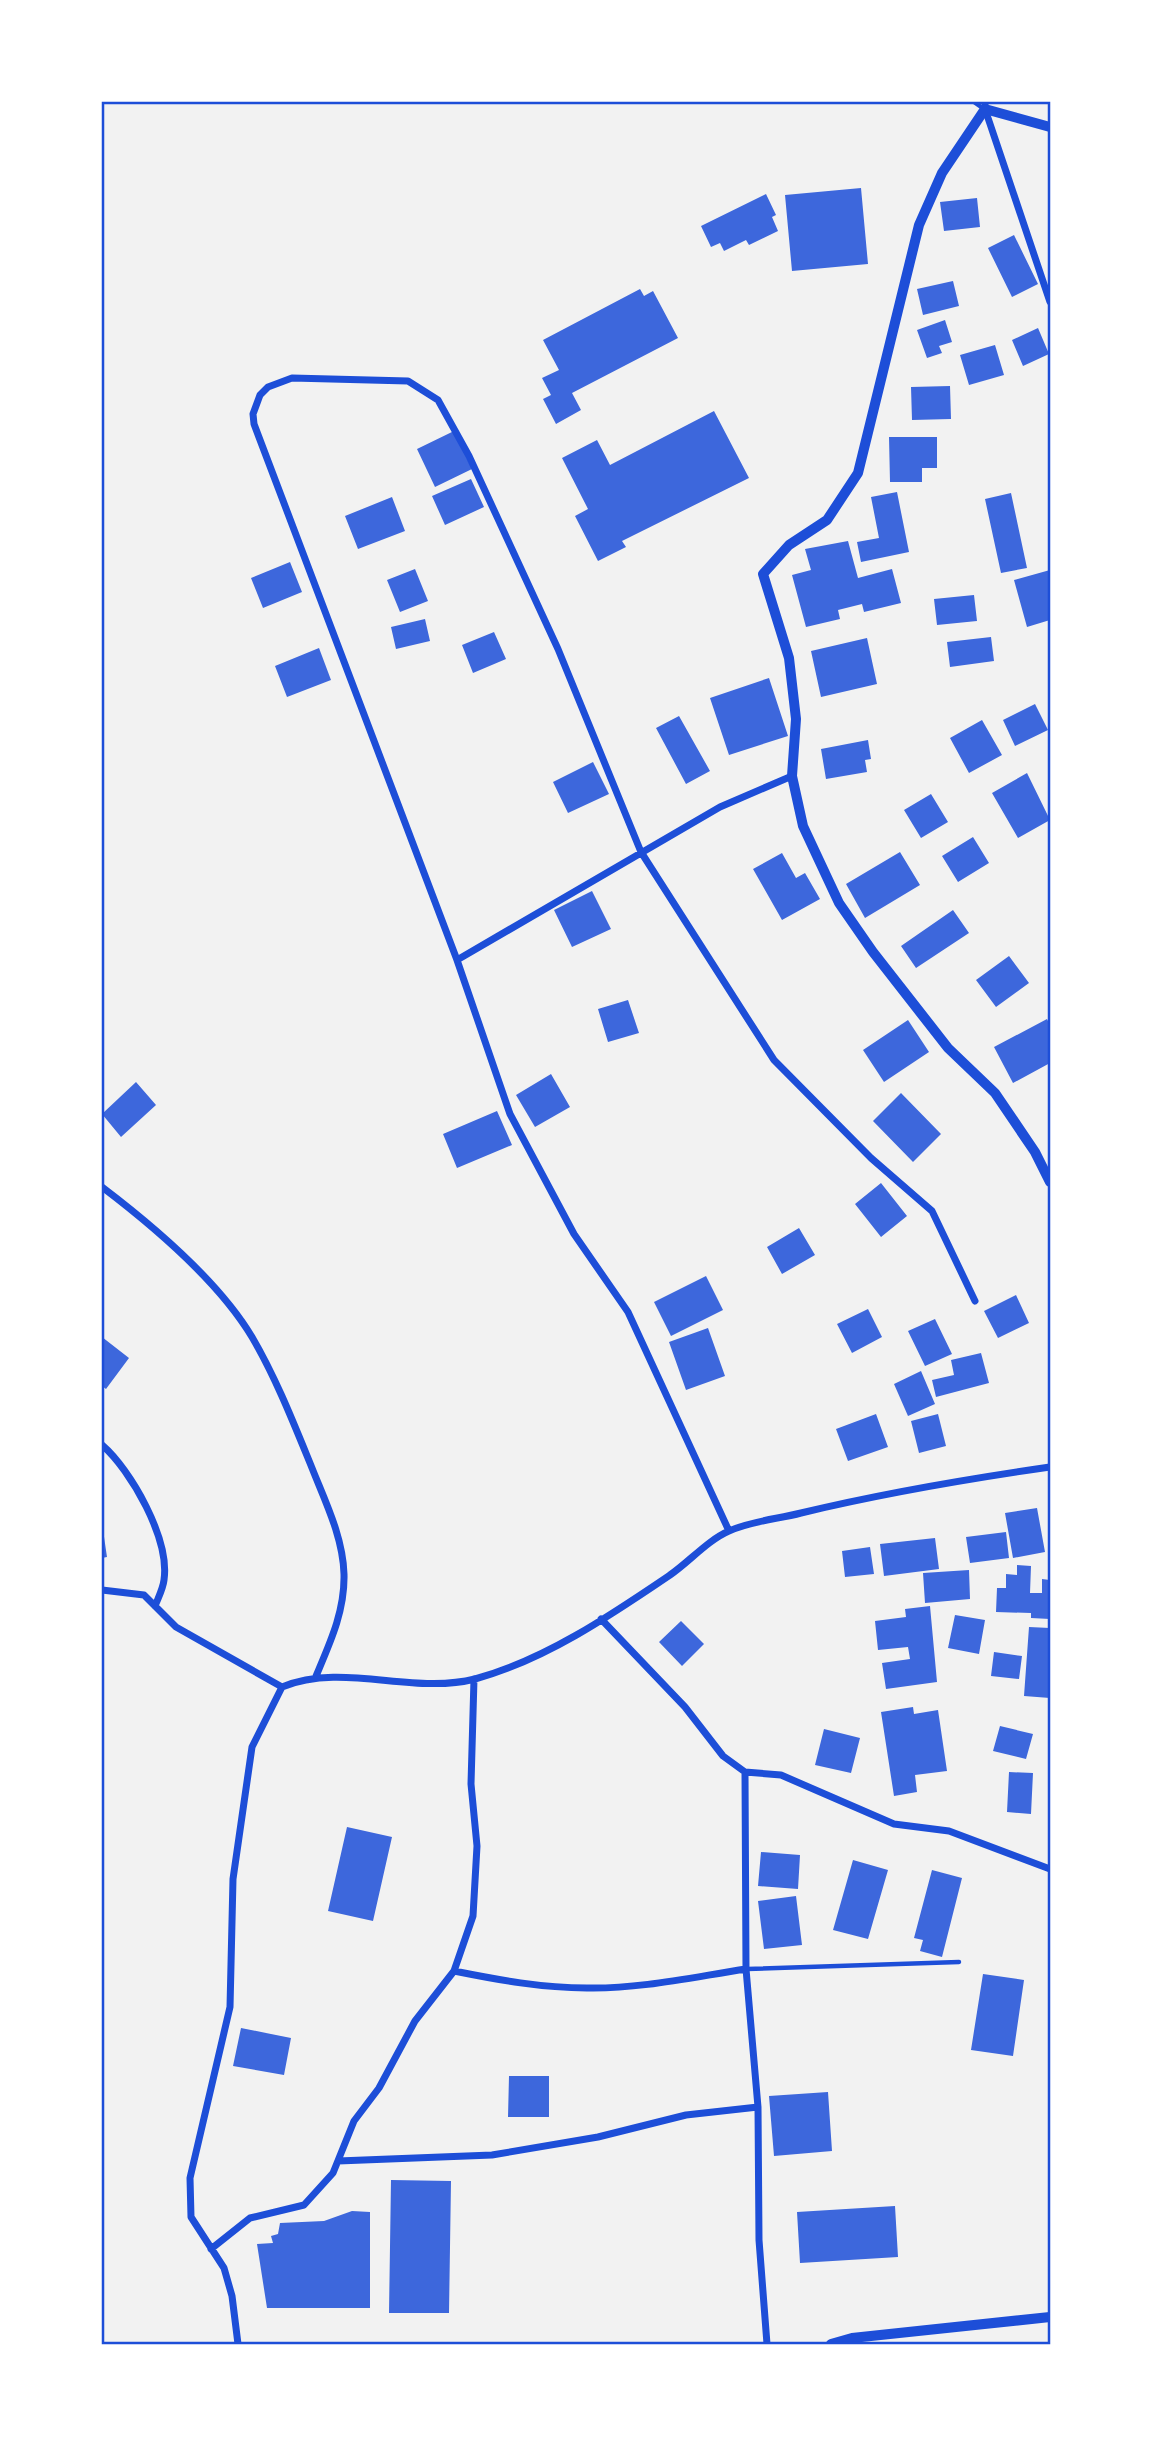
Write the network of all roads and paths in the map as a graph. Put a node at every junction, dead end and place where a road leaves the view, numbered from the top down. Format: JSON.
{"nodes":[{"id":1,"x":974,"y":102,"type":"edge"},
{"id":2,"x":985,"y":105,"type":"edge"},
{"id":3,"x":1051,"y":127,"type":"edge"},
{"id":4,"x":1051,"y":303,"type":"edge"},
{"id":5,"x":792,"y":776,"type":"junction"},
{"id":6,"x":642,"y":852,"type":"junction"},
{"id":7,"x":457,"y":960,"type":"junction"},
{"id":8,"x":1051,"y":1182,"type":"edge"},
{"id":9,"x":102,"y":1187,"type":"edge"},
{"id":10,"x":975,"y":1301,"type":"dead end"},
{"id":11,"x":102,"y":1445,"type":"edge"},
{"id":12,"x":1051,"y":1467,"type":"edge"},
{"id":13,"x":729,"y":1531,"type":"junction"},
{"id":14,"x":102,"y":1590,"type":"edge"},
{"id":15,"x":155,"y":1606,"type":"junction"},
{"id":16,"x":601,"y":1619,"type":"junction"},
{"id":17,"x":316,"y":1676,"type":"junction"},
{"id":18,"x":474,"y":1679,"type":"junction"},
{"id":19,"x":282,"y":1687,"type":"junction"},
{"id":20,"x":745,"y":1772,"type":"junction"},
{"id":21,"x":1051,"y":1869,"type":"edge"},
{"id":22,"x":959,"y":1962,"type":"dead end"},
{"id":23,"x":746,"y":1969,"type":"junction"},
{"id":24,"x":454,"y":1971,"type":"junction"},
{"id":25,"x":758,"y":2107,"type":"junction"},
{"id":26,"x":338,"y":2161,"type":"junction"},
{"id":27,"x":211,"y":2249,"type":"junction"},
{"id":28,"x":1051,"y":2317,"type":"edge"},
{"id":29,"x":238,"y":2344,"type":"edge"},
{"id":30,"x":767,"y":2344,"type":"edge"},
{"id":31,"x":831,"y":2344,"type":"edge"}],
"edges":[{"from":1,"to":2,"type":"lane"},
{"from":2,"to":3,"type":"street"},
{"from":2,"to":4,"type":"street"},
{"from":2,"to":5,"type":"street"},
{"from":5,"to":6,"type":"street"},
{"from":5,"to":8,"type":"street"},
{"from":6,"to":7,"type":"street"},
{"from":6,"to":7,"type":"street"},
{"from":6,"to":10,"type":"street"},
{"from":7,"to":13,"type":"street"},
{"from":9,"to":17,"type":"street"},
{"from":11,"to":15,"type":"street"},
{"from":12,"to":13,"type":"street"},
{"from":13,"to":16,"type":"street"},
{"from":14,"to":15,"type":"street"},
{"from":15,"to":19,"type":"street"},
{"from":16,"to":18,"type":"street"},
{"from":16,"to":20,"type":"street"},
{"from":17,"to":18,"type":"street"},
{"from":17,"to":19,"type":"street"},
{"from":18,"to":24,"type":"street"},
{"from":19,"to":27,"type":"street"},
{"from":20,"to":21,"type":"street"},
{"from":20,"to":23,"type":"street"},
{"from":22,"to":23,"type":"lane"},
{"from":23,"to":24,"type":"street"},
{"from":23,"to":25,"type":"street"},
{"from":24,"to":26,"type":"street"},
{"from":25,"to":26,"type":"street"},
{"from":25,"to":30,"type":"street"},
{"from":26,"to":27,"type":"street"},
{"from":27,"to":29,"type":"street"},
{"from":28,"to":31,"type":"street"}]}
